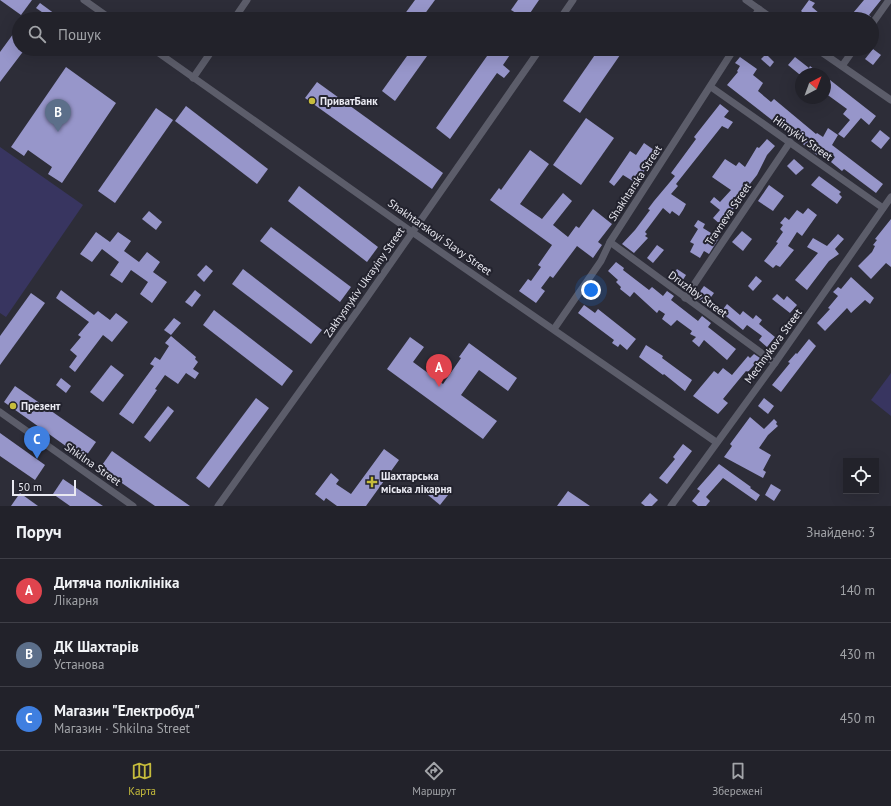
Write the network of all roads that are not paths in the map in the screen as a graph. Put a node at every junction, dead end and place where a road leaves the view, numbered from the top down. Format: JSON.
{"nodes":[{"id":1,"x":84,"y":0,"type":"edge"},
{"id":2,"x":247,"y":0,"type":"edge"},
{"id":3,"x":573,"y":0,"type":"edge"},
{"id":4,"x":746,"y":0,"type":"edge"},
{"id":5,"x":889,"y":0,"type":"edge"},
{"id":6,"x":756,"y":5,"type":"edge"},
{"id":7,"x":100,"y":12,"type":"edge"},
{"id":8,"x":239,"y":12,"type":"edge"},
{"id":9,"x":565,"y":12,"type":"edge"},
{"id":10,"x":764,"y":12,"type":"edge"},
{"id":11,"x":879,"y":14,"type":"edge"},
{"id":12,"x":163,"y":56,"type":"edge"},
{"id":13,"x":208,"y":56,"type":"edge"},
{"id":14,"x":535,"y":56,"type":"edge"},
{"id":15,"x":730,"y":56,"type":"edge"},
{"id":16,"x":827,"y":56,"type":"edge"},
{"id":17,"x":849,"y":56,"type":"edge"},
{"id":18,"x":842,"y":66,"type":"junction"},
{"id":19,"x":193,"y":78,"type":"junction"},
{"id":20,"x":711,"y":87,"type":"junction"},
{"id":21,"x":891,"y":100,"type":"edge"},
{"id":22,"x":790,"y":142,"type":"junction"},
{"id":23,"x":891,"y":197,"type":"edge"},
{"id":24,"x":884,"y":208,"type":"junction"},
{"id":25,"x":412,"y":232,"type":"junction"},
{"id":26,"x":610,"y":242,"type":"junction"},
{"id":27,"x":685,"y":298,"type":"junction"},
{"id":28,"x":554,"y":329,"type":"junction"},
{"id":29,"x":775,"y":364,"type":"junction"},
{"id":30,"x":0,"y":412,"type":"edge"},
{"id":31,"x":716,"y":442,"type":"junction"},
{"id":32,"x":133,"y":506,"type":"edge"},
{"id":33,"x":218,"y":506,"type":"edge"},
{"id":34,"x":672,"y":506,"type":"edge"}],
"edges":[{"from":1,"to":7,"type":"street"},
{"from":2,"to":8,"type":"street"},
{"from":3,"to":9,"type":"street"},
{"from":4,"to":6,"type":"street"},
{"from":5,"to":11,"type":"street"},
{"from":6,"to":10,"type":"street"},
{"from":12,"to":19,"type":"street","name":"Shakhtarskoyi Slavy Street"},
{"from":13,"to":19,"type":"street"},
{"from":14,"to":25,"type":"street","name":"Zakhysnykiv Ukrayiny Street"},
{"from":15,"to":20,"type":"street","name":"Shakhtarska Street"},
{"from":16,"to":18,"type":"street"},
{"from":17,"to":18,"type":"street"},
{"from":18,"to":21,"type":"street"},
{"from":19,"to":25,"type":"street","name":"Shakhtarskoyi Slavy Street"},
{"from":20,"to":22,"type":"street","name":"Hirnykiv Street"},
{"from":20,"to":26,"type":"street","name":"Shakhtarska Street"},
{"from":22,"to":24,"type":"street","name":"Hirnykiv Street"},
{"from":22,"to":27,"type":"street","name":"Travneva Street"},
{"from":23,"to":24,"type":"street","name":"Mechnykova Street"},
{"from":24,"to":29,"type":"street","name":"Mechnykova Street"},
{"from":25,"to":28,"type":"street","name":"Shakhtarskoyi Slavy Street"},
{"from":25,"to":33,"type":"street","name":"Zakhysnykiv Ukrayiny Street"},
{"from":26,"to":27,"type":"street","name":"Druzhby Street"},
{"from":26,"to":28,"type":"street","name":"Shakhtarska Street"},
{"from":27,"to":29,"type":"street","name":"Druzhby Street"},
{"from":28,"to":31,"type":"street","name":"Shakhtarskoyi Slavy Street"},
{"from":29,"to":31,"type":"street","name":"Mechnykova Street"},
{"from":30,"to":32,"type":"street","name":"Shkilna Street"},
{"from":31,"to":34,"type":"street","name":"Mechnykova Street"}]}
